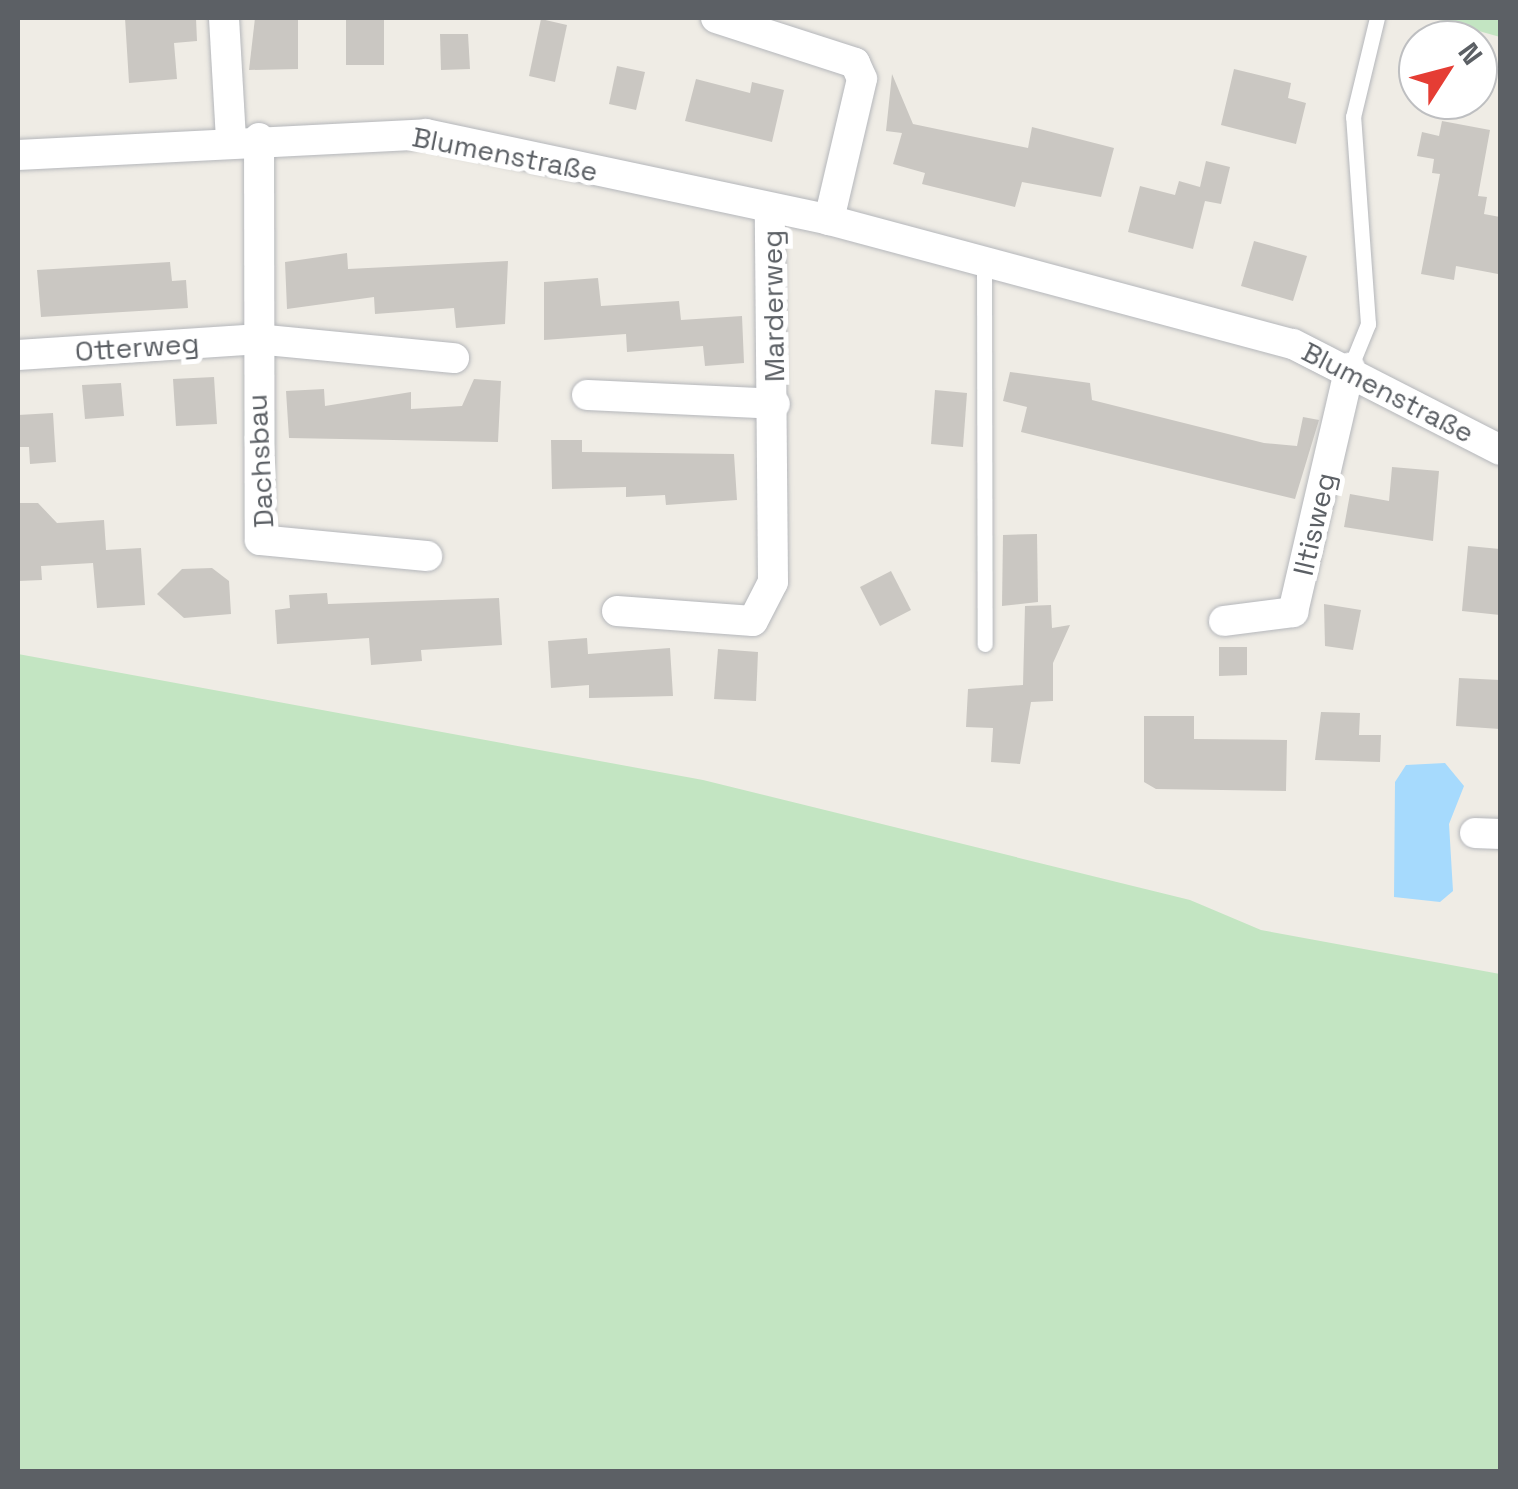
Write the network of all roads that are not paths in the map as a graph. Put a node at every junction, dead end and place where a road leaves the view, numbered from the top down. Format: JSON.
{"nodes":[{"id":1,"x":224,"y":18,"type":"edge"},
{"id":2,"x":716,"y":18,"type":"edge"},
{"id":3,"x":1377,"y":18,"type":"edge"},
{"id":4,"x":245,"y":139,"type":"junction"},
{"id":5,"x":18,"y":154,"type":"edge"},
{"id":6,"x":770,"y":209,"type":"junction"},
{"id":7,"x":829,"y":220,"type":"junction"},
{"id":8,"x":984,"y":259,"type":"junction"},
{"id":9,"x":256,"y":338,"type":"junction"},
{"id":10,"x":18,"y":355,"type":"edge"},
{"id":11,"x":454,"y":358,"type":"dead end"},
{"id":12,"x":1350,"y":368,"type":"junction"},
{"id":13,"x":587,"y":396,"type":"dead end"},
{"id":14,"x":775,"y":404,"type":"junction"},
{"id":15,"x":1500,"y":450,"type":"edge"},
{"id":16,"x":426,"y":556,"type":"dead end"},
{"id":17,"x":618,"y":611,"type":"dead end"},
{"id":18,"x":1224,"y":621,"type":"dead end"},
{"id":19,"x":985,"y":644,"type":"dead end"}],
"edges":[{"from":1,"to":4,"type":"street","name":"Dachsbau"},
{"from":2,"to":7,"type":"street"},
{"from":3,"to":12,"type":"lane"},
{"from":4,"to":5,"type":"street","name":"Blumenstraße"},
{"from":4,"to":6,"type":"street","name":"Blumenstraße"},
{"from":4,"to":9,"type":"street","name":"Dachsbau"},
{"from":6,"to":7,"type":"street","name":"Blumenstraße"},
{"from":6,"to":14,"type":"street","name":"Marderweg"},
{"from":7,"to":8,"type":"street","name":"Blumenstraße"},
{"from":8,"to":12,"type":"street","name":"Blumenstraße"},
{"from":8,"to":19,"type":"lane"},
{"from":9,"to":10,"type":"street","name":"Otterweg"},
{"from":9,"to":11,"type":"street"},
{"from":9,"to":16,"type":"street","name":"Dachsbau"},
{"from":12,"to":15,"type":"street","name":"Blumenstraße"},
{"from":12,"to":18,"type":"street","name":"Iltisweg"},
{"from":13,"to":14,"type":"street","name":"Marderweg"},
{"from":14,"to":17,"type":"street","name":"Marderweg"}]}
